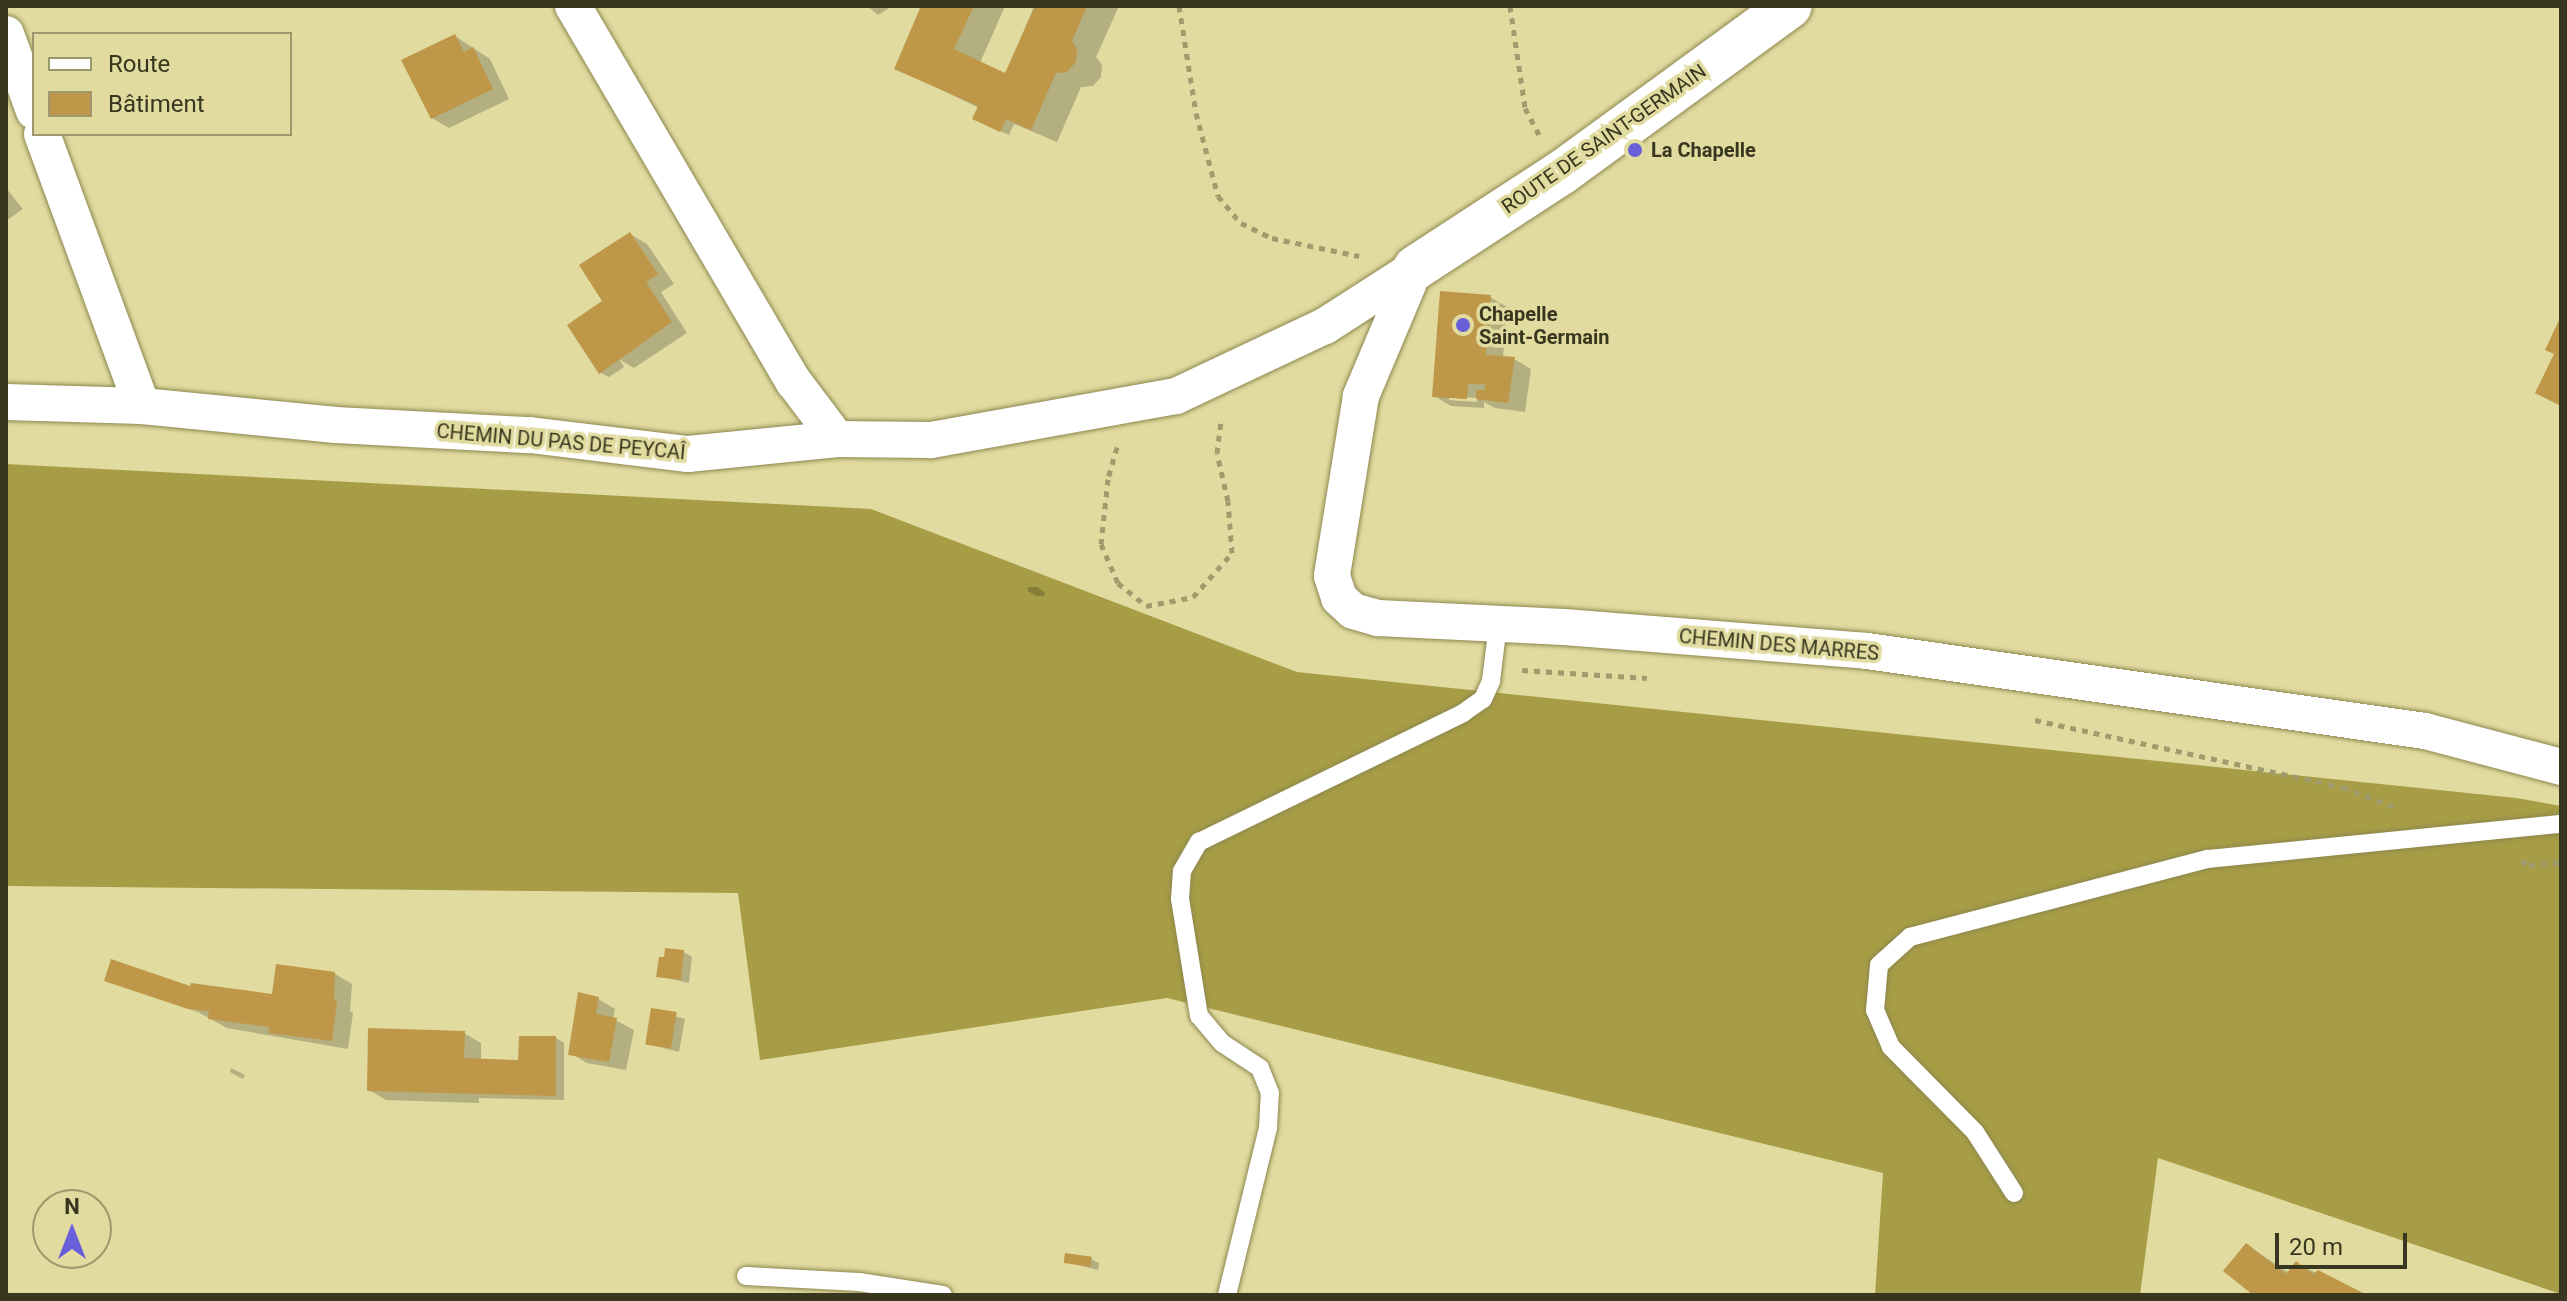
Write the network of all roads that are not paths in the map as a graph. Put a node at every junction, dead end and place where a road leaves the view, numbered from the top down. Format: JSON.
{"nodes":[{"id":1,"x":573,"y":6,"type":"edge"},
{"id":2,"x":1790,"y":6,"type":"edge"},
{"id":3,"x":6,"y":34,"type":"edge"},
{"id":4,"x":32,"y":106,"type":"edge"},
{"id":5,"x":43,"y":136,"type":"edge"},
{"id":6,"x":1415,"y":268,"type":"junction"},
{"id":7,"x":6,"y":402,"type":"edge"},
{"id":8,"x":142,"y":406,"type":"junction"},
{"id":9,"x":837,"y":439,"type":"junction"},
{"id":10,"x":1498,"y":624,"type":"junction"},
{"id":11,"x":2561,"y":767,"type":"edge"},
{"id":12,"x":2561,"y":824,"type":"edge"},
{"id":13,"x":2014,"y":1193,"type":"dead end"},
{"id":14,"x":746,"y":1276,"type":"dead end"},
{"id":15,"x":943,"y":1295,"type":"edge"},
{"id":16,"x":1227,"y":1295,"type":"edge"}],
"edges":[{"from":1,"to":9,"type":"street"},
{"from":2,"to":6,"type":"street","name":"ROUTE DE SAINT-GERMAIN"},
{"from":3,"to":4,"type":"street"},
{"from":5,"to":8,"type":"street"},
{"from":6,"to":9,"type":"street","name":"CHEMIN DU PAS DE PEYCAÎ"},
{"from":6,"to":10,"type":"street","name":"CHEMIN DES MARRES"},
{"from":7,"to":8,"type":"street","name":"CHEMIN DU PAS DE PEYCAÎ"},
{"from":8,"to":9,"type":"street","name":"CHEMIN DU PAS DE PEYCAÎ"},
{"from":10,"to":11,"type":"street","name":"CHEMIN DES MARRES"},
{"from":10,"to":16,"type":"lane"},
{"from":12,"to":13,"type":"lane"},
{"from":14,"to":15,"type":"lane"}]}
